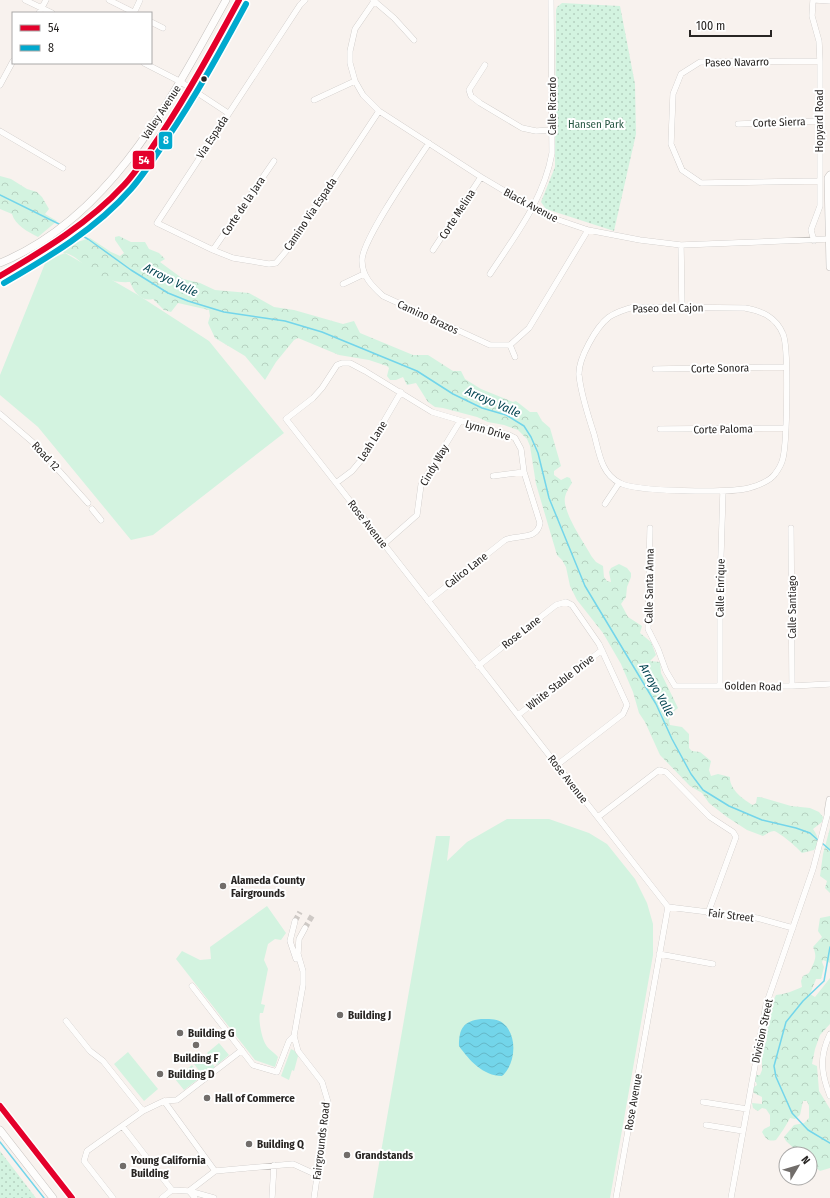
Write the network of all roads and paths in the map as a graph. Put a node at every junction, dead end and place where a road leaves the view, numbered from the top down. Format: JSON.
{"nodes":[{"id":1,"x":25,"y":0,"type":"edge"},
{"id":2,"x":46,"y":0,"type":"edge"},
{"id":3,"x":109,"y":0,"type":"edge"},
{"id":4,"x":140,"y":0,"type":"edge"},
{"id":5,"x":226,"y":0,"type":"edge"},
{"id":6,"x":239,"y":0,"type":"edge"},
{"id":7,"x":305,"y":0,"type":"edge"},
{"id":8,"x":374,"y":0,"type":"edge"},
{"id":9,"x":551,"y":0,"type":"edge"},
{"id":10,"x":813,"y":0,"type":"edge"},
{"id":11,"x":816,"y":0,"type":"edge"},
{"id":12,"x":830,"y":1,"type":"edge"},
{"id":13,"x":41,"y":10,"type":"edge"},
{"id":14,"x":132,"y":12,"type":"edge"},
{"id":15,"x":134,"y":12,"type":"edge"},
{"id":16,"x":152,"y":22,"type":"edge"},
{"id":17,"x":163,"y":28,"type":"dead end"},
{"id":18,"x":414,"y":40,"type":"dead end"},
{"id":19,"x":820,"y":61,"type":"junction"},
{"id":20,"x":12,"y":63,"type":"edge"},
{"id":21,"x":146,"y":64,"type":"edge"},
{"id":22,"x":485,"y":66,"type":"dead end"},
{"id":23,"x":181,"y":82,"type":"junction"},
{"id":24,"x":355,"y":82,"type":"junction"},
{"id":25,"x":0,"y":85,"type":"edge"},
{"id":26,"x":190,"y":88,"type":"junction"},
{"id":27,"x":314,"y":100,"type":"dead end"},
{"id":28,"x":379,"y":111,"type":"junction"},
{"id":29,"x":228,"y":113,"type":"junction"},
{"id":30,"x":819,"y":121,"type":"junction"},
{"id":31,"x":738,"y":124,"type":"dead end"},
{"id":32,"x":0,"y":130,"type":"edge"},
{"id":33,"x":552,"y":130,"type":"junction"},
{"id":34,"x":429,"y":143,"type":"junction"},
{"id":35,"x":274,"y":161,"type":"dead end"},
{"id":36,"x":63,"y":168,"type":"dead end"},
{"id":37,"x":830,"y":175,"type":"edge"},
{"id":38,"x":480,"y":177,"type":"junction"},
{"id":39,"x":819,"y":181,"type":"junction"},
{"id":40,"x":533,"y":208,"type":"junction"},
{"id":41,"x":588,"y":230,"type":"junction"},
{"id":42,"x":830,"y":239,"type":"edge"},
{"id":43,"x":814,"y":241,"type":"junction"},
{"id":44,"x":681,"y":245,"type":"junction"},
{"id":45,"x":213,"y":250,"type":"junction"},
{"id":46,"x":433,"y":250,"type":"dead end"},
{"id":47,"x":0,"y":263,"type":"edge"},
{"id":48,"x":830,"y":267,"type":"edge"},
{"id":49,"x":364,"y":274,"type":"junction"},
{"id":50,"x":490,"y":274,"type":"dead end"},
{"id":51,"x":0,"y":276,"type":"edge"},
{"id":52,"x":344,"y":284,"type":"dead end"},
{"id":53,"x":682,"y":307,"type":"junction"},
{"id":54,"x":510,"y":345,"type":"junction"},
{"id":55,"x":515,"y":358,"type":"dead end"},
{"id":56,"x":785,"y":368,"type":"junction"},
{"id":57,"x":655,"y":370,"type":"dead end"},
{"id":58,"x":401,"y":392,"type":"junction"},
{"id":59,"x":0,"y":414,"type":"edge"},
{"id":60,"x":286,"y":419,"type":"joint"},
{"id":61,"x":460,"y":421,"type":"junction"},
{"id":62,"x":786,"y":428,"type":"junction"},
{"id":63,"x":660,"y":429,"type":"dead end"},
{"id":64,"x":524,"y":472,"type":"junction"},
{"id":65,"x":493,"y":476,"type":"dead end"},
{"id":66,"x":336,"y":483,"type":"junction"},
{"id":67,"x":619,"y":483,"type":"junction"},
{"id":68,"x":723,"y":491,"type":"junction"},
{"id":69,"x":88,"y":503,"type":"dead end"},
{"id":70,"x":605,"y":504,"type":"dead end"},
{"id":71,"x":92,"y":509,"type":"dead end"},
{"id":72,"x":101,"y":520,"type":"dead end"},
{"id":73,"x":650,"y":528,"type":"dead end"},
{"id":74,"x":791,"y":528,"type":"dead end"},
{"id":75,"x":505,"y":540,"type":"joint"},
{"id":76,"x":384,"y":544,"type":"junction"},
{"id":77,"x":428,"y":600,"type":"junction"},
{"id":78,"x":602,"y":650,"type":"junction"},
{"id":79,"x":478,"y":666,"type":"junction"},
{"id":80,"x":830,"y":684,"type":"edge"},
{"id":81,"x":720,"y":685,"type":"junction"},
{"id":82,"x":675,"y":686,"type":"joint"},
{"id":83,"x":792,"y":686,"type":"junction"},
{"id":84,"x":518,"y":715,"type":"junction"},
{"id":85,"x":557,"y":765,"type":"junction"},
{"id":86,"x":830,"y":800,"type":"edge"},
{"id":87,"x":829,"y":812,"type":"edge"},
{"id":88,"x":598,"y":817,"type":"junction"},
{"id":89,"x":668,"y":907,"type":"junction"},
{"id":90,"x":708,"y":912,"type":"junction"},
{"id":91,"x":295,"y":921,"type":"tunnel mouth"},
{"id":92,"x":305,"y":928,"type":"tunnel mouth"},
{"id":93,"x":793,"y":928,"type":"junction"},
{"id":94,"x":659,"y":954,"type":"junction"},
{"id":95,"x":713,"y":964,"type":"dead end"},
{"id":96,"x":303,"y":971,"type":"junction"},
{"id":97,"x":192,"y":986,"type":"dead end"},
{"id":98,"x":66,"y":1021,"type":"dead end"},
{"id":99,"x":830,"y":1034,"type":"edge"},
{"id":100,"x":294,"y":1036,"type":"junction"},
{"id":101,"x":242,"y":1050,"type":"junction"},
{"id":102,"x":830,"y":1096,"type":"edge"},
{"id":103,"x":164,"y":1101,"type":"junction"},
{"id":104,"x":703,"y":1102,"type":"dead end"},
{"id":105,"x":0,"y":1106,"type":"edge"},
{"id":106,"x":747,"y":1109,"type":"junction"},
{"id":107,"x":143,"y":1111,"type":"junction"},
{"id":108,"x":706,"y":1125,"type":"dead end"},
{"id":109,"x":123,"y":1127,"type":"junction"},
{"id":110,"x":0,"y":1130,"type":"edge"},
{"id":111,"x":743,"y":1131,"type":"junction"},
{"id":112,"x":274,"y":1165,"type":"junction"},
{"id":113,"x":215,"y":1171,"type":"junction"},
{"id":114,"x":317,"y":1175,"type":"junction"},
{"id":115,"x":172,"y":1190,"type":"junction"},
{"id":116,"x":189,"y":1191,"type":"junction"},
{"id":117,"x":53,"y":1198,"type":"edge"},
{"id":118,"x":72,"y":1198,"type":"edge"},
{"id":119,"x":113,"y":1198,"type":"edge"},
{"id":120,"x":162,"y":1198,"type":"edge"},
{"id":121,"x":195,"y":1198,"type":"edge"},
{"id":122,"x":214,"y":1198,"type":"edge"},
{"id":123,"x":272,"y":1198,"type":"edge"},
{"id":124,"x":314,"y":1198,"type":"edge"},
{"id":125,"x":616,"y":1198,"type":"edge"},
{"id":126,"x":730,"y":1198,"type":"edge"}],
"edges":[{"from":1,"to":13,"type":"street"},
{"from":2,"to":13,"type":"street"},
{"from":3,"to":14,"type":"street"},
{"from":4,"to":15,"type":"street"},
{"from":5,"to":23,"type":"main road","name":"Valley Avenue"},
{"from":6,"to":26,"type":"main road","name":"Valley Avenue"},
{"from":7,"to":29,"type":"street","name":"Via Espada"},
{"from":8,"to":18,"type":"street"},
{"from":8,"to":24,"type":"street","name":"Black Avenue"},
{"from":9,"to":33,"type":"street","name":"Calle Ricardo"},
{"from":10,"to":19,"type":"street","name":"Hopyard Road"},
{"from":11,"to":12,"type":"street"},
{"from":16,"to":17,"type":"street"},
{"from":19,"to":30,"type":"street","name":"Hopyard Road"},
{"from":19,"to":39,"type":"street","name":"Paseo Navarro"},
{"from":20,"to":25,"type":"street"},
{"from":21,"to":23,"type":"street"},
{"from":22,"to":33,"type":"street"},
{"from":23,"to":26,"type":"street"},
{"from":23,"to":47,"type":"main road","name":"Valley Avenue"},
{"from":24,"to":27,"type":"street"},
{"from":24,"to":28,"type":"street","name":"Black Avenue"},
{"from":26,"to":29,"type":"street"},
{"from":26,"to":51,"type":"main road","name":"Valley Avenue"},
{"from":28,"to":34,"type":"street","name":"Black Avenue"},
{"from":28,"to":45,"type":"street","name":"Camino Via Espada"},
{"from":29,"to":45,"type":"street","name":"Via Espada"},
{"from":30,"to":31,"type":"street","name":"Corte Sierra"},
{"from":30,"to":39,"type":"street","name":"Hopyard Road"},
{"from":32,"to":36,"type":"street"},
{"from":33,"to":40,"type":"street","name":"Calle Ricardo"},
{"from":34,"to":38,"type":"street","name":"Black Avenue"},
{"from":34,"to":49,"type":"street"},
{"from":35,"to":45,"type":"street","name":"Corte de la Jara"},
{"from":37,"to":42,"type":"main road"},
{"from":38,"to":40,"type":"street","name":"Black Avenue"},
{"from":38,"to":46,"type":"street","name":"Corte Melina"},
{"from":39,"to":43,"type":"street","name":"Hopyard Road"},
{"from":40,"to":41,"type":"street","name":"Black Avenue"},
{"from":40,"to":50,"type":"street","name":"Calle Ricardo"},
{"from":41,"to":44,"type":"street","name":"Black Avenue"},
{"from":41,"to":54,"type":"street"},
{"from":42,"to":43,"type":"street","name":"Black Avenue"},
{"from":42,"to":48,"type":"main road"},
{"from":43,"to":44,"type":"street","name":"Black Avenue"},
{"from":44,"to":53,"type":"street"},
{"from":49,"to":52,"type":"street"},
{"from":49,"to":54,"type":"street","name":"Camino Brazos"},
{"from":53,"to":56,"type":"street","name":"Paseo del Cajon"},
{"from":53,"to":67,"type":"street","name":"Paseo del Cajon"},
{"from":54,"to":55,"type":"street"},
{"from":56,"to":57,"type":"street","name":"Corte Sonora"},
{"from":56,"to":62,"type":"street","name":"Paseo del Cajon"},
{"from":58,"to":60,"type":"street","name":"Lynn Drive"},
{"from":58,"to":61,"type":"street","name":"Lynn Drive"},
{"from":58,"to":66,"type":"street","name":"Leah Lane"},
{"from":59,"to":69,"type":"street","name":"Road 12"},
{"from":60,"to":66,"type":"street","name":"Rose Avenue"},
{"from":61,"to":64,"type":"street","name":"Lynn Drive"},
{"from":61,"to":76,"type":"street","name":"Cindy Way"},
{"from":62,"to":63,"type":"street","name":"Corte Paloma"},
{"from":62,"to":68,"type":"street","name":"Paseo del Cajon"},
{"from":64,"to":65,"type":"street"},
{"from":64,"to":75,"type":"street","name":"Lynn Drive"},
{"from":66,"to":76,"type":"street","name":"Rose Avenue"},
{"from":67,"to":68,"type":"street","name":"Paseo del Cajon"},
{"from":67,"to":70,"type":"street"},
{"from":68,"to":81,"type":"street","name":"Calle Enrique"},
{"from":71,"to":72,"type":"street"},
{"from":73,"to":82,"type":"street","name":"Calle Santa Anna"},
{"from":74,"to":83,"type":"street","name":"Calle Santiago"},
{"from":75,"to":77,"type":"street","name":"Calico Lane"},
{"from":76,"to":77,"type":"street","name":"Rose Avenue"},
{"from":77,"to":79,"type":"street","name":"Rose Avenue"},
{"from":78,"to":79,"type":"street","name":"Rose Lane"},
{"from":78,"to":84,"type":"street","name":"White Stable Drive"},
{"from":78,"to":85,"type":"street"},
{"from":79,"to":84,"type":"street","name":"Rose Avenue"},
{"from":80,"to":83,"type":"street","name":"Golden Road"},
{"from":81,"to":82,"type":"street","name":"Golden Road"},
{"from":81,"to":83,"type":"street","name":"Golden Road"},
{"from":84,"to":85,"type":"street","name":"Rose Avenue"},
{"from":85,"to":88,"type":"street","name":"Rose Avenue"},
{"from":86,"to":87,"type":"main road"},
{"from":87,"to":93,"type":"street","name":"Division Street"},
{"from":88,"to":89,"type":"street","name":"Rose Avenue"},
{"from":88,"to":90,"type":"street"},
{"from":89,"to":90,"type":"street","name":"Fair Street"},
{"from":89,"to":94,"type":"street","name":"Rose Avenue"},
{"from":90,"to":93,"type":"street","name":"Fair Street"},
{"from":91,"to":96,"type":"street"},
{"from":92,"to":96,"type":"street","name":"Fairgrounds Road"},
{"from":93,"to":106,"type":"street","name":"Division Street"},
{"from":94,"to":95,"type":"street"},
{"from":94,"to":125,"type":"street","name":"Rose Avenue"},
{"from":96,"to":100,"type":"street","name":"Fairgrounds Road"},
{"from":97,"to":101,"type":"street"},
{"from":98,"to":107,"type":"street"},
{"from":99,"to":102,"type":"street"},
{"from":100,"to":101,"type":"street"},
{"from":100,"to":114,"type":"street","name":"Fairgrounds Road"},
{"from":101,"to":103,"type":"street"},
{"from":103,"to":107,"type":"street"},
{"from":103,"to":113,"type":"street"},
{"from":104,"to":106,"type":"street"},
{"from":105,"to":118,"type":"main road"},
{"from":106,"to":111,"type":"street","name":"Division Street"},
{"from":107,"to":109,"type":"street"},
{"from":108,"to":111,"type":"street"},
{"from":109,"to":115,"type":"street"},
{"from":109,"to":119,"type":"street"},
{"from":110,"to":117,"type":"main road"},
{"from":111,"to":126,"type":"street","name":"Division Street"},
{"from":112,"to":113,"type":"street"},
{"from":112,"to":114,"type":"street"},
{"from":112,"to":123,"type":"street"},
{"from":113,"to":116,"type":"street"},
{"from":114,"to":124,"type":"street","name":"Fairgrounds Road"},
{"from":115,"to":116,"type":"street"},
{"from":115,"to":120,"type":"street"},
{"from":116,"to":121,"type":"street"},
{"from":116,"to":122,"type":"street"}]}
